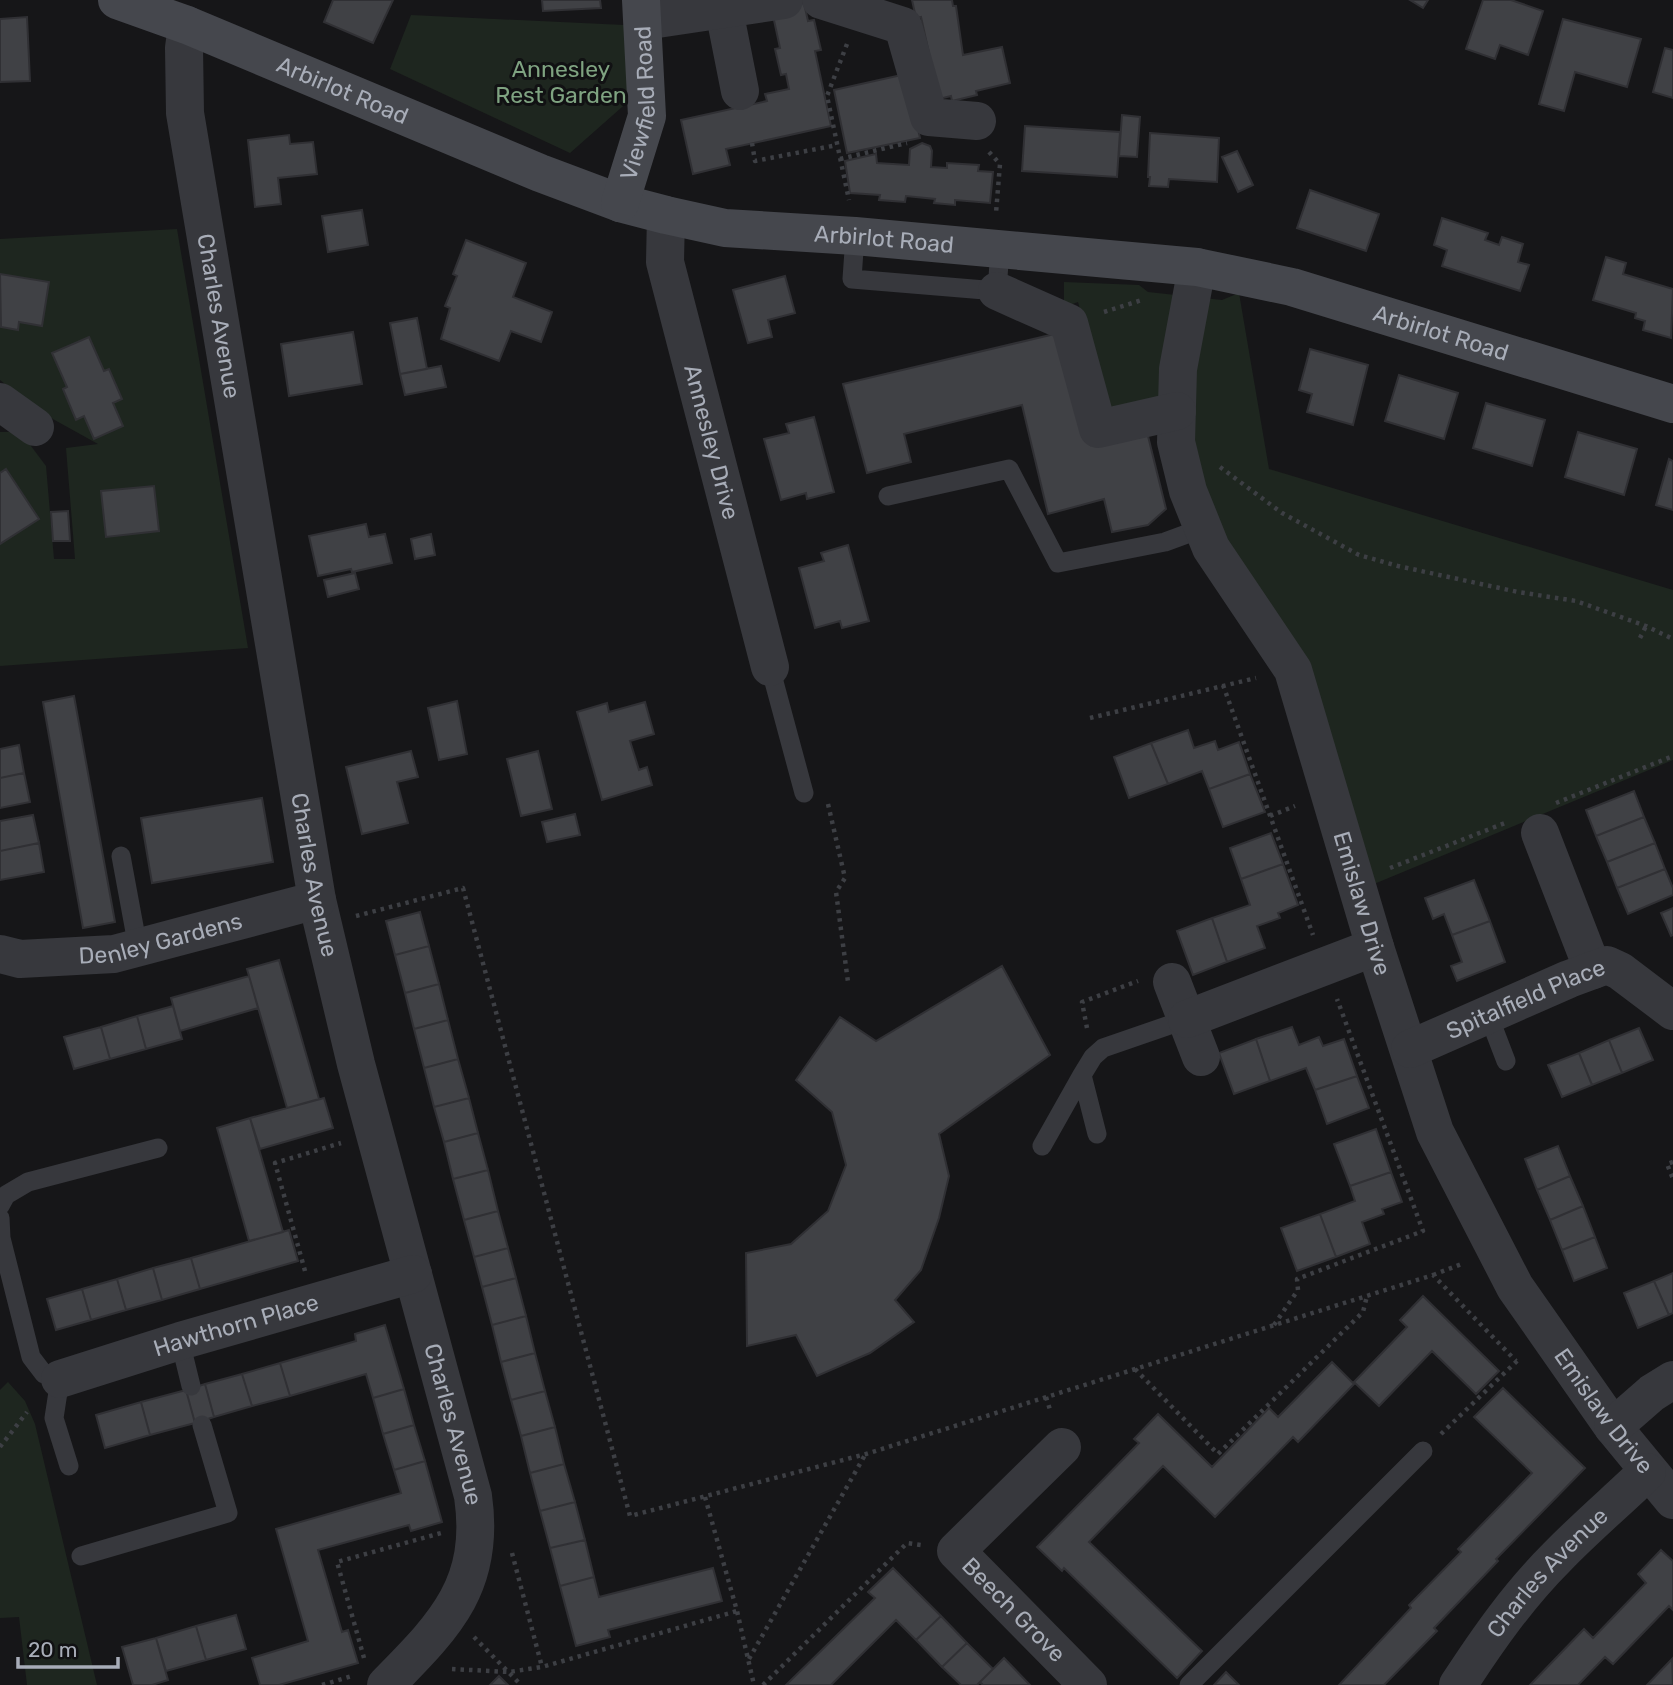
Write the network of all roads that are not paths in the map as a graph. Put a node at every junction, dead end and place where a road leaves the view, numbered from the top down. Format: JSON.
{"nodes":[{"id":1,"x":117,"y":0,"type":"edge"},
{"id":2,"x":784,"y":0,"type":"edge"},
{"id":3,"x":821,"y":0,"type":"edge"},
{"id":4,"x":643,"y":10,"type":"edge"},
{"id":5,"x":724,"y":10,"type":"junction"},
{"id":6,"x":187,"y":25,"type":"junction"},
{"id":7,"x":740,"y":91,"type":"dead end"},
{"id":8,"x":973,"y":121,"type":"road end"},
{"id":9,"x":620,"y":203,"type":"junction"},
{"id":10,"x":666,"y":215,"type":"junction"},
{"id":11,"x":855,"y":236,"type":"junction"},
{"id":12,"x":996,"y":249,"type":"junction"},
{"id":13,"x":1195,"y":279,"type":"junction"},
{"id":14,"x":996,"y":290,"type":"junction"},
{"id":15,"x":0,"y":402,"type":"edge"},
{"id":16,"x":1673,"y":404,"type":"edge"},
{"id":17,"x":35,"y":427,"type":"dead end"},
{"id":18,"x":1176,"y":427,"type":"junction"},
{"id":19,"x":888,"y":496,"type":"dead end"},
{"id":20,"x":1203,"y":528,"type":"junction"},
{"id":21,"x":770,"y":667,"type":"joint"},
{"id":22,"x":804,"y":793,"type":"dead end"},
{"id":23,"x":1539,"y":833,"type":"dead end"},
{"id":24,"x":121,"y":856,"type":"dead end"},
{"id":25,"x":320,"y":913,"type":"junction"},
{"id":26,"x":1376,"y":947,"type":"junction"},
{"id":27,"x":138,"y":948,"type":"junction"},
{"id":28,"x":0,"y":954,"type":"edge"},
{"id":29,"x":1593,"y":970,"type":"junction"},
{"id":30,"x":1172,"y":982,"type":"road end"},
{"id":31,"x":1673,"y":1011,"type":"edge"},
{"id":32,"x":1488,"y":1014,"type":"junction"},
{"id":33,"x":1187,"y":1019,"type":"junction"},
{"id":34,"x":1409,"y":1049,"type":"junction"},
{"id":35,"x":1201,"y":1057,"type":"dead end"},
{"id":36,"x":1506,"y":1061,"type":"dead end"},
{"id":37,"x":1082,"y":1075,"type":"junction"},
{"id":38,"x":1097,"y":1134,"type":"dead end"},
{"id":39,"x":1042,"y":1146,"type":"dead end"},
{"id":40,"x":158,"y":1149,"type":"dead end"},
{"id":41,"x":0,"y":1206,"type":"edge"},
{"id":42,"x":0,"y":1218,"type":"edge"},
{"id":43,"x":413,"y":1274,"type":"junction"},
{"id":44,"x":180,"y":1341,"type":"junction"},
{"id":45,"x":60,"y":1379,"type":"junction"},
{"id":46,"x":1673,"y":1380,"type":"edge"},
{"id":47,"x":191,"y":1386,"type":"dead end"},
{"id":48,"x":202,"y":1425,"type":"dead end"},
{"id":49,"x":1613,"y":1427,"type":"junction"},
{"id":50,"x":1062,"y":1447,"type":"dead end"},
{"id":51,"x":1423,"y":1451,"type":"road end"},
{"id":52,"x":69,"y":1466,"type":"dead end"},
{"id":53,"x":1647,"y":1472,"type":"junction"},
{"id":54,"x":1673,"y":1500,"type":"edge"},
{"id":55,"x":81,"y":1556,"type":"dead end"},
{"id":56,"x":375,"y":1672,"type":"edge"},
{"id":57,"x":1088,"y":1685,"type":"edge"},
{"id":58,"x":1189,"y":1685,"type":"edge"},
{"id":59,"x":1458,"y":1685,"type":"edge"}],
"edges":[{"from":1,"to":6,"type":"main road","name":"Arbirlot Road"},
{"from":2,"to":5,"type":"street"},
{"from":3,"to":8,"type":"street"},
{"from":4,"to":5,"type":"street"},
{"from":4,"to":9,"type":"main road","name":"Viewfield Road"},
{"from":5,"to":7,"type":"street"},
{"from":6,"to":9,"type":"main road","name":"Arbirlot Road"},
{"from":6,"to":25,"type":"street","name":"Charles Avenue"},
{"from":9,"to":10,"type":"main road","name":"Arbirlot Road"},
{"from":10,"to":11,"type":"main road","name":"Arbirlot Road"},
{"from":10,"to":21,"type":"street","name":"Annesley Drive"},
{"from":11,"to":12,"type":"main road","name":"Arbirlot Road"},
{"from":11,"to":14,"type":"lane"},
{"from":12,"to":13,"type":"main road","name":"Arbirlot Road"},
{"from":12,"to":14,"type":"lane"},
{"from":13,"to":16,"type":"main road","name":"Arbirlot Road"},
{"from":13,"to":18,"type":"street","name":"Emislaw Drive"},
{"from":14,"to":18,"type":"street"},
{"from":15,"to":17,"type":"street"},
{"from":18,"to":20,"type":"street","name":"Emislaw Drive"},
{"from":19,"to":20,"type":"lane"},
{"from":20,"to":26,"type":"street","name":"Emislaw Drive"},
{"from":21,"to":22,"type":"lane"},
{"from":23,"to":29,"type":"street"},
{"from":24,"to":27,"type":"lane"},
{"from":25,"to":27,"type":"street","name":"Denley Gardens"},
{"from":25,"to":43,"type":"street","name":"Charles Avenue"},
{"from":26,"to":33,"type":"street"},
{"from":26,"to":34,"type":"street","name":"Emislaw Drive"},
{"from":27,"to":28,"type":"street","name":"Denley Gardens"},
{"from":29,"to":31,"type":"street","name":"Spitalfield Place"},
{"from":29,"to":32,"type":"street","name":"Spitalfield Place"},
{"from":30,"to":33,"type":"street"},
{"from":32,"to":34,"type":"street","name":"Spitalfield Place"},
{"from":32,"to":36,"type":"lane"},
{"from":33,"to":35,"type":"street"},
{"from":33,"to":37,"type":"lane"},
{"from":34,"to":49,"type":"street","name":"Emislaw Drive"},
{"from":37,"to":38,"type":"lane"},
{"from":37,"to":39,"type":"lane"},
{"from":40,"to":41,"type":"lane"},
{"from":42,"to":45,"type":"lane"},
{"from":43,"to":44,"type":"street","name":"Hawthorn Place"},
{"from":43,"to":56,"type":"street","name":"Charles Avenue"},
{"from":44,"to":45,"type":"street","name":"Hawthorn Place"},
{"from":44,"to":47,"type":"lane"},
{"from":45,"to":52,"type":"lane"},
{"from":46,"to":49,"type":"street"},
{"from":48,"to":55,"type":"lane"},
{"from":49,"to":53,"type":"street","name":"Emislaw Drive"},
{"from":50,"to":57,"type":"street","name":"Beech Grove"},
{"from":51,"to":58,"type":"lane"},
{"from":53,"to":54,"type":"street","name":"Emislaw Drive"},
{"from":53,"to":59,"type":"street","name":"Charles Avenue"}]}
